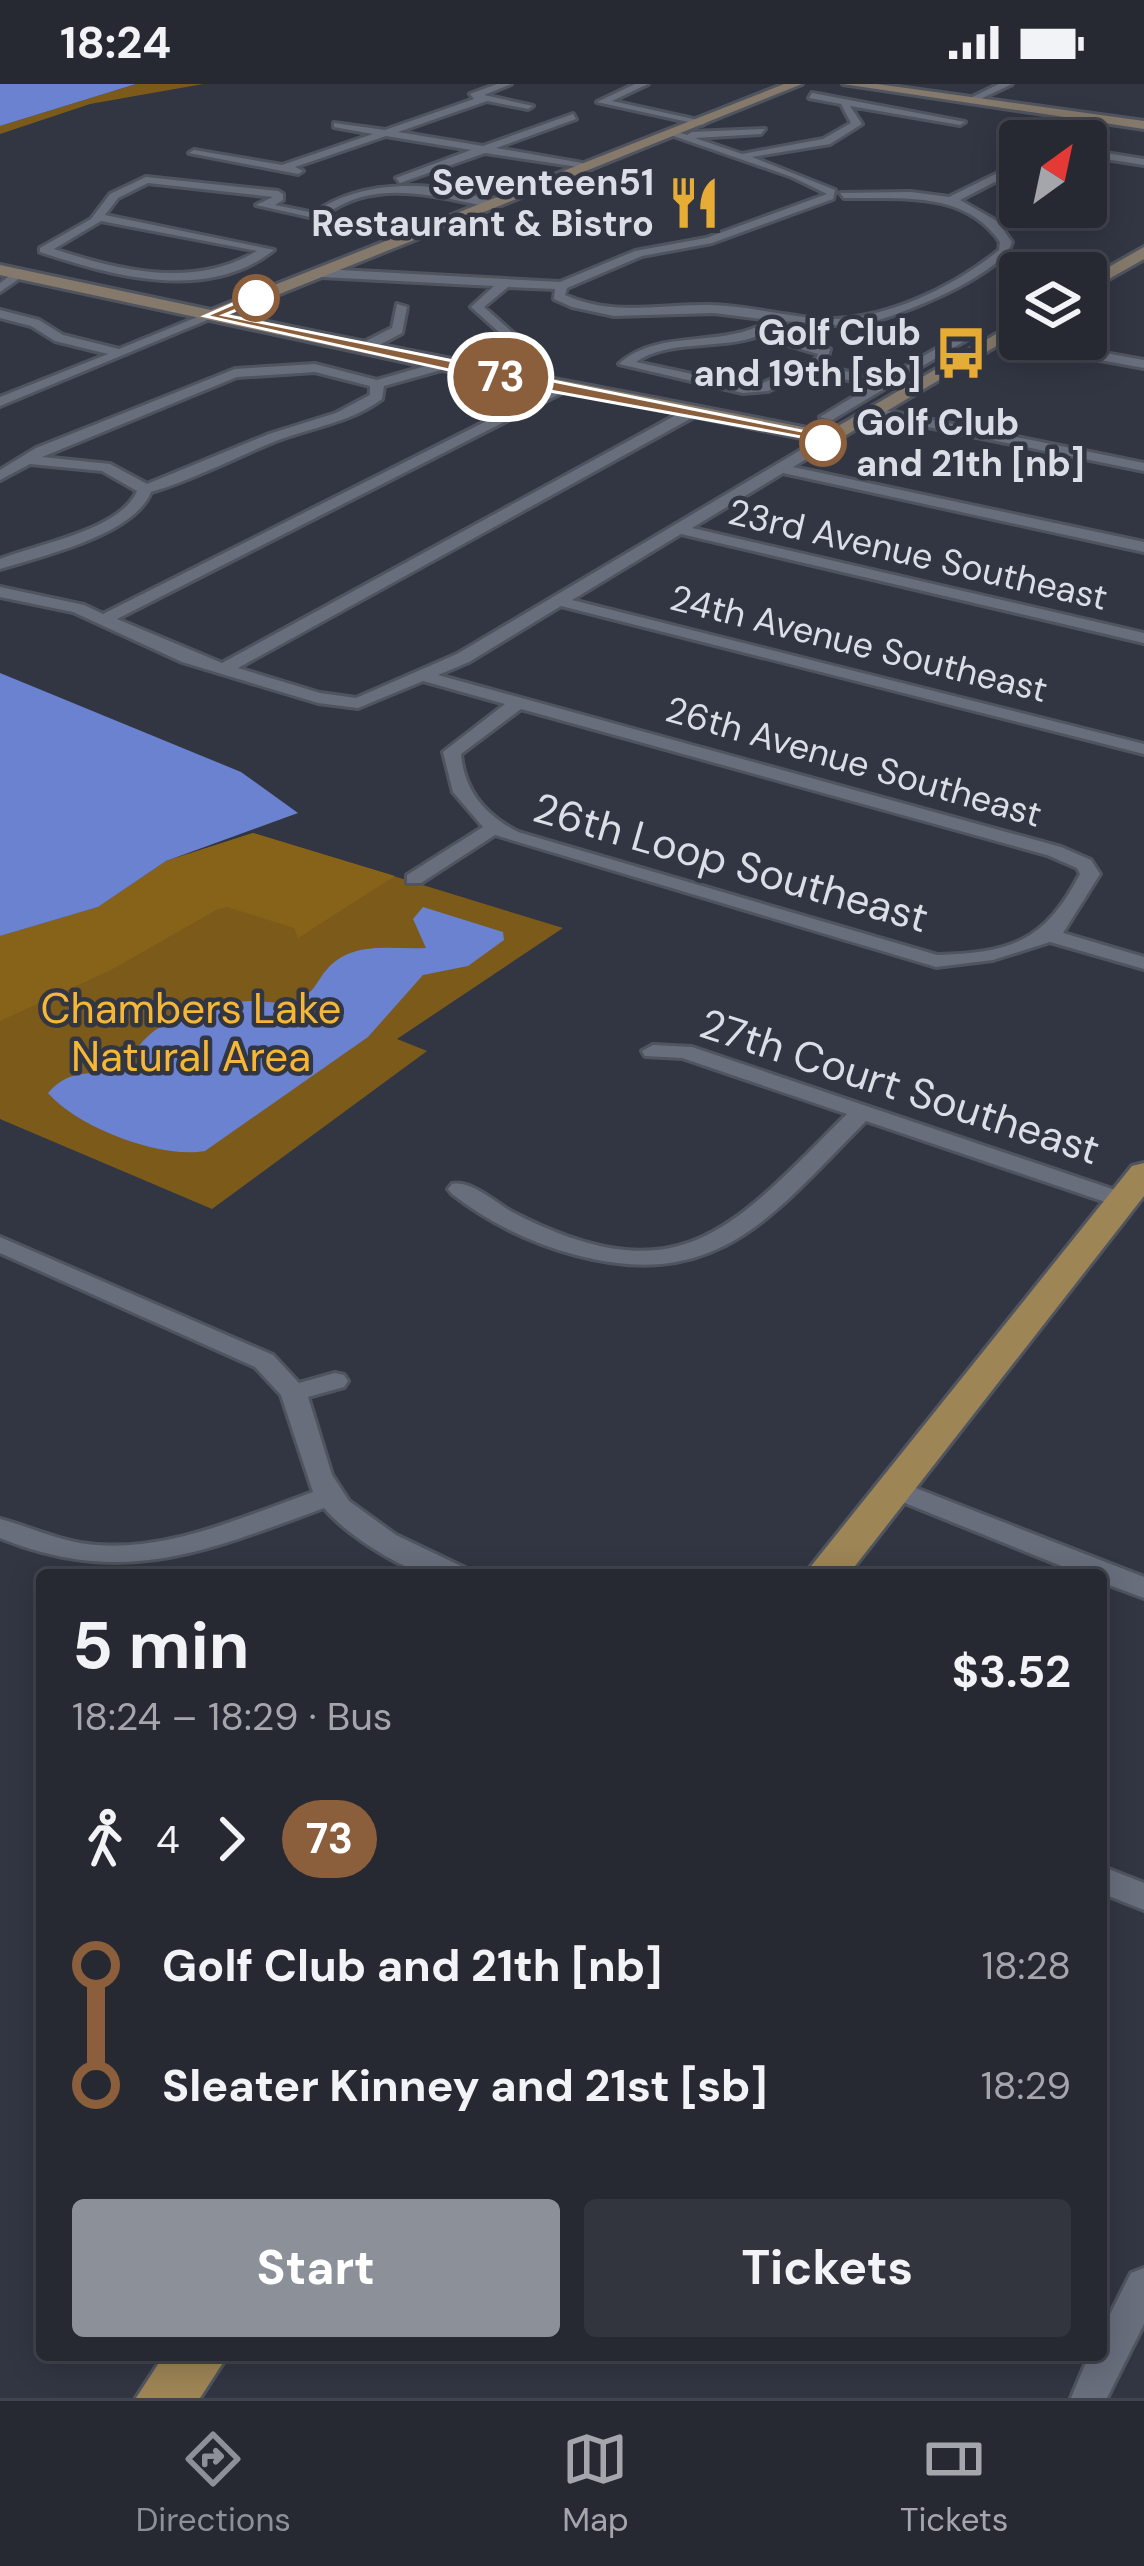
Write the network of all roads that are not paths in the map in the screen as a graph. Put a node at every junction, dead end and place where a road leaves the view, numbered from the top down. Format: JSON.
{"nodes":[{"id":1,"x":506,"y":84,"type":"edge"},
{"id":2,"x":644,"y":84,"type":"edge"},
{"id":3,"x":796,"y":84,"type":"edge"},
{"id":4,"x":849,"y":84,"type":"edge"},
{"id":5,"x":1007,"y":84,"type":"edge"},
{"id":6,"x":812,"y":96,"type":"dead end"},
{"id":7,"x":484,"y":99,"type":"junction"},
{"id":8,"x":969,"y":101,"type":"junction"},
{"id":9,"x":844,"y":105,"type":"junction"},
{"id":10,"x":528,"y":106,"type":"dead end"},
{"id":11,"x":573,"y":117,"type":"dead end"},
{"id":12,"x":1103,"y":120,"type":"edge"},
{"id":13,"x":1107,"y":120,"type":"edge"},
{"id":14,"x":702,"y":122,"type":"junction"},
{"id":15,"x":960,"y":122,"type":"dead end"},
{"id":16,"x":1141,"y":123,"type":"edge"},
{"id":17,"x":338,"y":125,"type":"dead end"},
{"id":18,"x":761,"y":131,"type":"dead end"},
{"id":19,"x":386,"y":134,"type":"junction"},
{"id":20,"x":677,"y":135,"type":"junction"},
{"id":21,"x":485,"y":150,"type":"junction"},
{"id":22,"x":194,"y":153,"type":"dead end"},
{"id":23,"x":738,"y":156,"type":"junction"},
{"id":24,"x":1107,"y":156,"type":"edge"},
{"id":25,"x":1144,"y":162,"type":"edge"},
{"id":26,"x":588,"y":167,"type":"junction"},
{"id":27,"x":283,"y":168,"type":"junction"},
{"id":28,"x":304,"y":172,"type":"dead end"},
{"id":29,"x":999,"y":176,"type":"edge"},
{"id":30,"x":400,"y":180,"type":"dead end"},
{"id":31,"x":835,"y":195,"type":"junction"},
{"id":32,"x":952,"y":200,"type":"junction"},
{"id":33,"x":494,"y":205,"type":"junction"},
{"id":34,"x":317,"y":216,"type":"junction"},
{"id":35,"x":98,"y":217,"type":"junction"},
{"id":36,"x":413,"y":237,"type":"junction"},
{"id":37,"x":1144,"y":252,"type":"edge"},
{"id":38,"x":0,"y":270,"type":"edge"},
{"id":39,"x":322,"y":273,"type":"junction"},
{"id":40,"x":20,"y":274,"type":"junction"},
{"id":41,"x":152,"y":274,"type":"junction"},
{"id":42,"x":1107,"y":274,"type":"edge"},
{"id":43,"x":505,"y":283,"type":"junction"},
{"id":44,"x":562,"y":286,"type":"junction"},
{"id":45,"x":0,"y":288,"type":"edge"},
{"id":46,"x":103,"y":293,"type":"junction"},
{"id":47,"x":401,"y":307,"type":"dead end"},
{"id":48,"x":0,"y":314,"type":"edge"},
{"id":49,"x":211,"y":316,"type":"junction"},
{"id":50,"x":782,"y":317,"type":"junction"},
{"id":51,"x":763,"y":335,"type":"junction"},
{"id":52,"x":967,"y":336,"type":"dead end"},
{"id":53,"x":999,"y":338,"type":"edge"},
{"id":54,"x":363,"y":348,"type":"junction"},
{"id":55,"x":121,"y":353,"type":"junction"},
{"id":56,"x":1107,"y":357,"type":"edge"},
{"id":57,"x":1144,"y":364,"type":"edge"},
{"id":58,"x":453,"y":367,"type":"junction"},
{"id":59,"x":809,"y":368,"type":"junction"},
{"id":60,"x":885,"y":383,"type":"junction"},
{"id":61,"x":377,"y":384,"type":"junction"},
{"id":62,"x":201,"y":386,"type":"junction"},
{"id":63,"x":564,"y":386,"type":"junction"},
{"id":64,"x":231,"y":394,"type":"dead end"},
{"id":65,"x":0,"y":402,"type":"edge"},
{"id":66,"x":694,"y":411,"type":"junction"},
{"id":67,"x":874,"y":412,"type":"junction"},
{"id":68,"x":827,"y":417,"type":"dead end"},
{"id":69,"x":831,"y":438,"type":"junction"},
{"id":70,"x":29,"y":460,"type":"junction"},
{"id":71,"x":1144,"y":467,"type":"edge"},
{"id":72,"x":780,"y":468,"type":"junction"},
{"id":73,"x":0,"y":476,"type":"edge"},
{"id":74,"x":145,"y":489,"type":"junction"},
{"id":75,"x":679,"y":529,"type":"junction"},
{"id":76,"x":1144,"y":547,"type":"edge"},
{"id":77,"x":0,"y":564,"type":"edge"},
{"id":78,"x":0,"y":592,"type":"edge"},
{"id":79,"x":559,"y":601,"type":"junction"},
{"id":80,"x":105,"y":620,"type":"junction"},
{"id":81,"x":1144,"y":638,"type":"edge"},
{"id":82,"x":224,"y":669,"type":"junction"},
{"id":83,"x":423,"y":676,"type":"junction"},
{"id":84,"x":519,"y":702,"type":"junction"},
{"id":85,"x":1144,"y":749,"type":"edge"},
{"id":86,"x":494,"y":828,"type":"junction"},
{"id":87,"x":414,"y":879,"type":"dead end"},
{"id":88,"x":1048,"y":935,"type":"junction"},
{"id":89,"x":1144,"y":963,"type":"edge"},
{"id":90,"x":652,"y":1052,"type":"dead end"},
{"id":91,"x":862,"y":1112,"type":"junction"},
{"id":92,"x":1133,"y":1186,"type":"edge"},
{"id":93,"x":460,"y":1189,"type":"dead end"},
{"id":94,"x":0,"y":1244,"type":"edge"},
{"id":95,"x":335,"y":1381,"type":"dead end"},
{"id":96,"x":296,"y":1392,"type":"junction"},
{"id":97,"x":895,"y":1489,"type":"junction"},
{"id":98,"x":329,"y":1496,"type":"junction"},
{"id":99,"x":0,"y":1528,"type":"edge"},
{"id":100,"x":129,"y":1566,"type":"edge"},
{"id":101,"x":444,"y":1569,"type":"edge"},
{"id":102,"x":830,"y":1569,"type":"edge"},
{"id":103,"x":1096,"y":1569,"type":"edge"},
{"id":104,"x":1107,"y":1573,"type":"edge"},
{"id":105,"x":1144,"y":1588,"type":"edge"},
{"id":106,"x":1107,"y":1882,"type":"edge"},
{"id":107,"x":1144,"y":1897,"type":"edge"},
{"id":108,"x":1144,"y":2285,"type":"edge"},
{"id":109,"x":1107,"y":2359,"type":"edge"},
{"id":110,"x":195,"y":2361,"type":"edge"},
{"id":111,"x":1106,"y":2361,"type":"edge"},
{"id":112,"x":1089,"y":2395,"type":"dead end"},
{"id":113,"x":165,"y":2398,"type":"edge"}],
"edges":[{"from":1,"to":7,"type":"street"},
{"from":2,"to":14,"type":"street"},
{"from":3,"to":14,"type":"street"},
{"from":4,"to":8,"type":"street"},
{"from":5,"to":8,"type":"street"},
{"from":6,"to":9,"type":"street"},
{"from":7,"to":10,"type":"street"},
{"from":7,"to":19,"type":"street"},
{"from":8,"to":12,"type":"street"},
{"from":9,"to":15,"type":"street"},
{"from":9,"to":23,"type":"street"},
{"from":11,"to":21,"type":"street"},
{"from":13,"to":16,"type":"street"},
{"from":14,"to":20,"type":"street"},
{"from":17,"to":19,"type":"street"},
{"from":18,"to":20,"type":"street"},
{"from":19,"to":21,"type":"street"},
{"from":19,"to":27,"type":"street"},
{"from":20,"to":23,"type":"street"},
{"from":20,"to":26,"type":"street"},
{"from":21,"to":26,"type":"street"},
{"from":21,"to":30,"type":"street"},
{"from":22,"to":27,"type":"street"},
{"from":23,"to":31,"type":"street"},
{"from":24,"to":25,"type":"street"},
{"from":26,"to":33,"type":"street"},
{"from":27,"to":28,"type":"street"},
{"from":29,"to":32,"type":"street"},
{"from":31,"to":32,"type":"street"},
{"from":31,"to":44,"type":"street"},
{"from":32,"to":50,"type":"street"},
{"from":33,"to":34,"type":"street"},
{"from":33,"to":36,"type":"street"},
{"from":34,"to":35,"type":"street"},
{"from":34,"to":36,"type":"street"},
{"from":35,"to":41,"type":"street"},
{"from":35,"to":41,"type":"street"},
{"from":36,"to":39,"type":"street"},
{"from":37,"to":42,"type":"street"},
{"from":38,"to":40,"type":"street"},
{"from":39,"to":43,"type":"street"},
{"from":39,"to":49,"type":"street"},
{"from":40,"to":45,"type":"street"},
{"from":40,"to":46,"type":"street"},
{"from":41,"to":46,"type":"street"},
{"from":43,"to":44,"type":"street"},
{"from":43,"to":58,"type":"street"},
{"from":44,"to":50,"type":"street"},
{"from":46,"to":49,"type":"street"},
{"from":47,"to":54,"type":"street"},
{"from":48,"to":55,"type":"street"},
{"from":49,"to":54,"type":"street"},
{"from":49,"to":55,"type":"street"},
{"from":50,"to":51,"type":"street"},
{"from":51,"to":59,"type":"street"},
{"from":51,"to":59,"type":"street"},
{"from":52,"to":60,"type":"street"},
{"from":53,"to":67,"type":"street"},
{"from":54,"to":58,"type":"street"},
{"from":55,"to":65,"type":"street"},
{"from":56,"to":57,"type":"street"},
{"from":58,"to":61,"type":"street"},
{"from":58,"to":63,"type":"street"},
{"from":59,"to":60,"type":"street"},
{"from":60,"to":68,"type":"street"},
{"from":61,"to":62,"type":"street"},
{"from":61,"to":74,"type":"street"},
{"from":62,"to":64,"type":"street"},
{"from":62,"to":70,"type":"street"},
{"from":63,"to":66,"type":"street"},
{"from":63,"to":80,"type":"street"},
{"from":66,"to":69,"type":"street"},
{"from":66,"to":82,"type":"street"},
{"from":67,"to":69,"type":"street"},
{"from":67,"to":71,"type":"street"},
{"from":69,"to":72,"type":"street"},
{"from":70,"to":73,"type":"street"},
{"from":70,"to":74,"type":"street"},
{"from":72,"to":75,"type":"street"},
{"from":72,"to":76,"type":"street"},
{"from":74,"to":77,"type":"street"},
{"from":75,"to":79,"type":"street"},
{"from":75,"to":81,"type":"street","name":"23rd Avenue Southeast"},
{"from":78,"to":80,"type":"street"},
{"from":79,"to":83,"type":"street"},
{"from":79,"to":85,"type":"street","name":"24th Avenue Southeast"},
{"from":80,"to":82,"type":"street"},
{"from":82,"to":83,"type":"street"},
{"from":83,"to":84,"type":"street","name":"26th Avenue Southeast"},
{"from":84,"to":86,"type":"street","name":"26th Loop Southeast"},
{"from":84,"to":88,"type":"street","name":"26th Avenue Southeast"},
{"from":86,"to":87,"type":"street"},
{"from":86,"to":88,"type":"street","name":"26th Loop Southeast"},
{"from":88,"to":89,"type":"street"},
{"from":90,"to":91,"type":"street","name":"27th Court Southeast"},
{"from":91,"to":92,"type":"street","name":"27th Court Southeast"},
{"from":91,"to":93,"type":"street"},
{"from":92,"to":97,"type":"main road"},
{"from":94,"to":96,"type":"street"},
{"from":95,"to":96,"type":"street"},
{"from":96,"to":98,"type":"street"},
{"from":97,"to":102,"type":"main road"},
{"from":97,"to":103,"type":"street"},
{"from":98,"to":100,"type":"street"},
{"from":98,"to":101,"type":"street"},
{"from":99,"to":100,"type":"street"},
{"from":104,"to":105,"type":"street"},
{"from":106,"to":107,"type":"street"},
{"from":108,"to":109,"type":"street"},
{"from":110,"to":113,"type":"main road"},
{"from":111,"to":112,"type":"street"}]}
